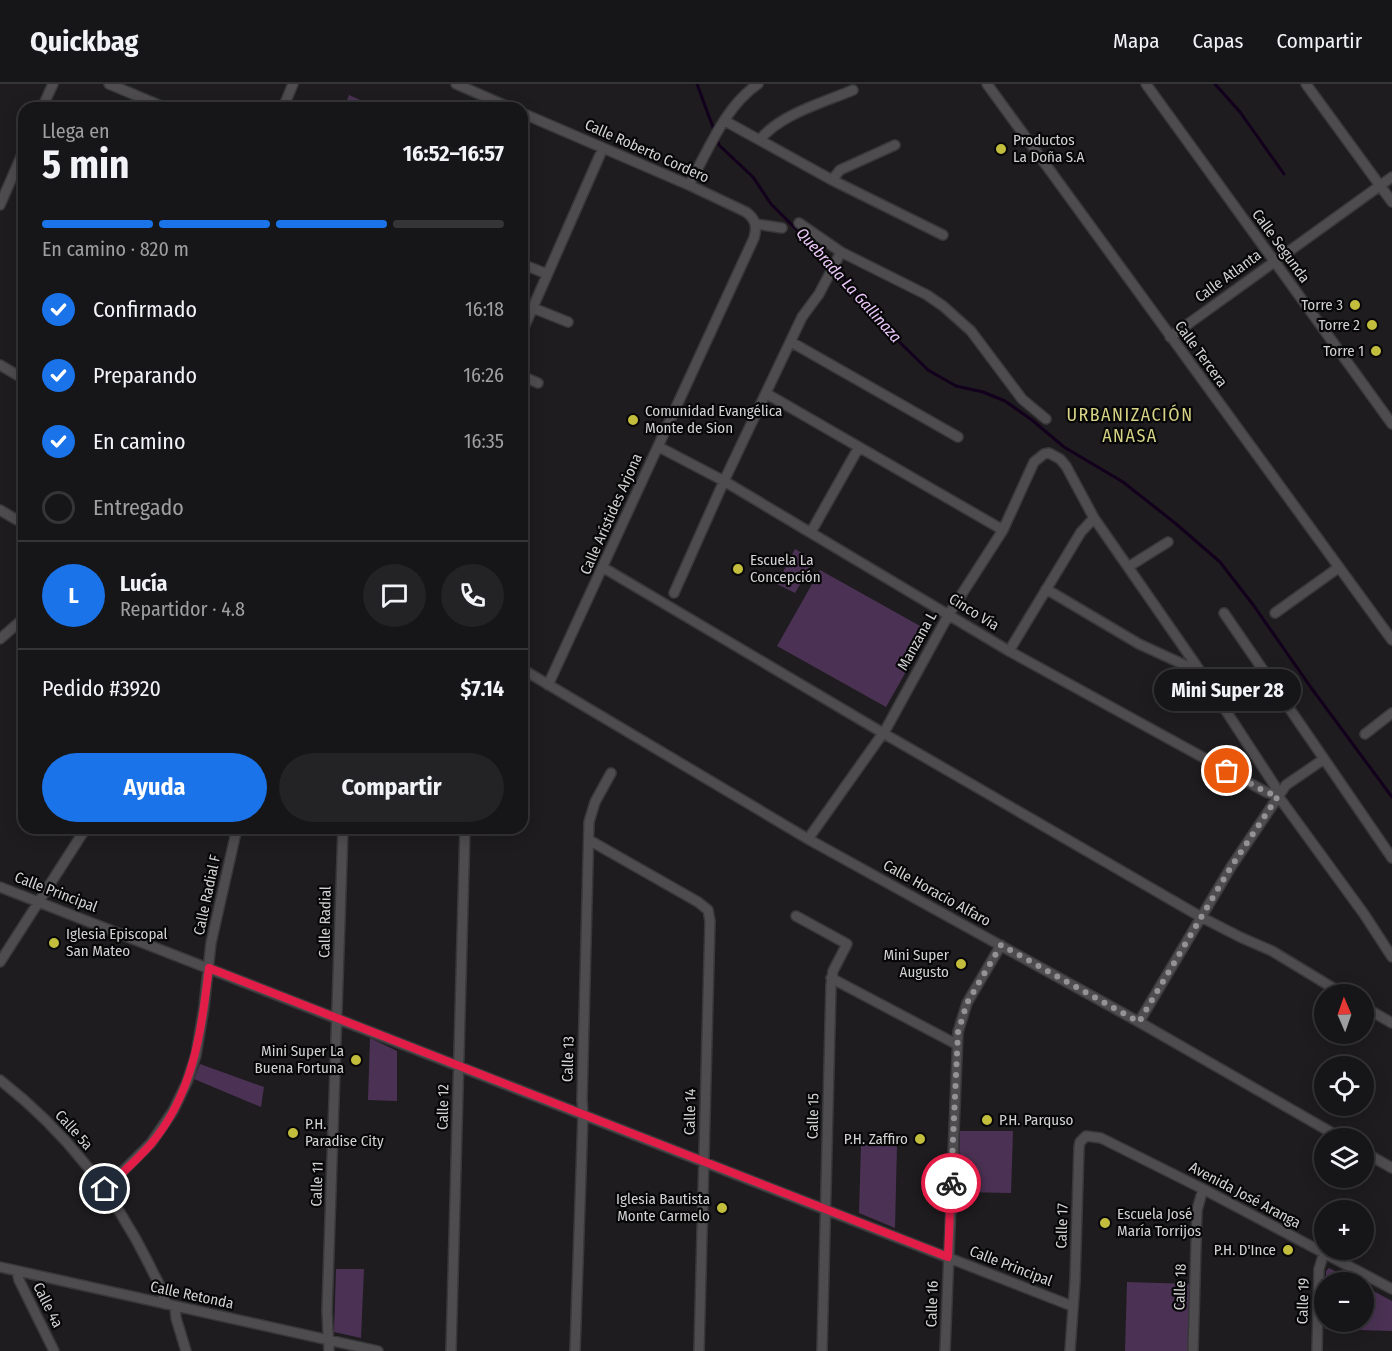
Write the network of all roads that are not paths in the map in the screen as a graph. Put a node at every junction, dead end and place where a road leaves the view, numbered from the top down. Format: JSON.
{"nodes":[{"id":1,"x":53,"y":84,"type":"edge"},
{"id":2,"x":109,"y":84,"type":"edge"},
{"id":3,"x":293,"y":84,"type":"edge"},
{"id":4,"x":456,"y":84,"type":"edge"},
{"id":5,"x":758,"y":84,"type":"edge"},
{"id":6,"x":987,"y":84,"type":"edge"},
{"id":7,"x":1146,"y":84,"type":"edge"},
{"id":8,"x":1306,"y":84,"type":"edge"},
{"id":9,"x":853,"y":90,"type":"dead end"},
{"id":10,"x":45,"y":102,"type":"edge"},
{"id":11,"x":152,"y":102,"type":"edge"},
{"id":12,"x":286,"y":102,"type":"edge"},
{"id":13,"x":497,"y":102,"type":"edge"},
{"id":14,"x":528,"y":116,"type":"edge"},
{"id":15,"x":723,"y":123,"type":"junction"},
{"id":16,"x":760,"y":140,"type":"junction"},
{"id":17,"x":895,"y":145,"type":"dead end"},
{"id":18,"x":603,"y":148,"type":"junction"},
{"id":19,"x":18,"y":164,"type":"edge"},
{"id":20,"x":1392,"y":177,"type":"edge"},
{"id":21,"x":832,"y":180,"type":"junction"},
{"id":22,"x":689,"y":185,"type":"junction"},
{"id":23,"x":1380,"y":186,"type":"junction"},
{"id":24,"x":1392,"y":202,"type":"edge"},
{"id":25,"x":0,"y":205,"type":"edge"},
{"id":26,"x":799,"y":223,"type":"dead end"},
{"id":27,"x":756,"y":224,"type":"junction"},
{"id":28,"x":782,"y":228,"type":"dead end"},
{"id":29,"x":943,"y":235,"type":"dead end"},
{"id":30,"x":839,"y":256,"type":"junction"},
{"id":31,"x":1274,"y":262,"type":"junction"},
{"id":32,"x":528,"y":266,"type":"edge"},
{"id":33,"x":547,"y":274,"type":"junction"},
{"id":34,"x":532,"y":308,"type":"junction"},
{"id":35,"x":528,"y":318,"type":"edge"},
{"id":36,"x":568,"y":322,"type":"dead end"},
{"id":37,"x":1170,"y":337,"type":"junction"},
{"id":38,"x":791,"y":342,"type":"junction"},
{"id":39,"x":0,"y":365,"type":"edge"},
{"id":40,"x":18,"y":376,"type":"edge"},
{"id":41,"x":528,"y":379,"type":"edge"},
{"id":42,"x":538,"y":383,"type":"dead end"},
{"id":43,"x":767,"y":394,"type":"junction"},
{"id":44,"x":1046,"y":419,"type":"dead end"},
{"id":45,"x":1392,"y":424,"type":"edge"},
{"id":46,"x":958,"y":437,"type":"dead end"},
{"id":47,"x":658,"y":447,"type":"junction"},
{"id":48,"x":859,"y":447,"type":"junction"},
{"id":49,"x":724,"y":481,"type":"junction"},
{"id":50,"x":0,"y":510,"type":"edge"},
{"id":51,"x":1094,"y":518,"type":"junction"},
{"id":52,"x":18,"y":520,"type":"edge"},
{"id":53,"x":1003,"y":530,"type":"junction"},
{"id":54,"x":811,"y":532,"type":"junction"},
{"id":55,"x":1168,"y":542,"type":"dead end"},
{"id":56,"x":1128,"y":567,"type":"junction"},
{"id":57,"x":604,"y":568,"type":"junction"},
{"id":58,"x":1338,"y":568,"type":"junction"},
{"id":59,"x":1046,"y":589,"type":"junction"},
{"id":60,"x":674,"y":593,"type":"dead end"},
{"id":61,"x":1224,"y":613,"type":"dead end"},
{"id":62,"x":1275,"y":613,"type":"dead end"},
{"id":63,"x":949,"y":614,"type":"junction"},
{"id":64,"x":18,"y":623,"type":"edge"},
{"id":65,"x":0,"y":639,"type":"edge"},
{"id":66,"x":1392,"y":640,"type":"edge"},
{"id":67,"x":1009,"y":651,"type":"junction"},
{"id":68,"x":1196,"y":664,"type":"junction"},
{"id":69,"x":528,"y":673,"type":"edge"},
{"id":70,"x":548,"y":685,"type":"junction"},
{"id":71,"x":1392,"y":714,"type":"edge"},
{"id":72,"x":886,"y":728,"type":"junction"},
{"id":73,"x":1365,"y":734,"type":"dead end"},
{"id":74,"x":1324,"y":759,"type":"junction"},
{"id":75,"x":611,"y":773,"type":"dead end"},
{"id":76,"x":1278,"y":796,"type":"junction"},
{"id":77,"x":82,"y":834,"type":"edge"},
{"id":78,"x":236,"y":834,"type":"edge"},
{"id":79,"x":342,"y":834,"type":"edge"},
{"id":80,"x":465,"y":834,"type":"edge"},
{"id":81,"x":808,"y":839,"type":"junction"},
{"id":82,"x":589,"y":840,"type":"junction"},
{"id":83,"x":1392,"y":858,"type":"edge"},
{"id":84,"x":0,"y":887,"type":"edge"},
{"id":85,"x":39,"y":902,"type":"junction"},
{"id":86,"x":796,"y":916,"type":"dead end"},
{"id":87,"x":1201,"y":916,"type":"junction"},
{"id":88,"x":1001,"y":945,"type":"junction"},
{"id":89,"x":1392,"y":957,"type":"edge"},
{"id":90,"x":0,"y":962,"type":"edge"},
{"id":91,"x":209,"y":968,"type":"junction"},
{"id":92,"x":831,"y":978,"type":"junction"},
{"id":93,"x":1326,"y":984,"type":"edge"},
{"id":94,"x":1374,"y":1013,"type":"edge"},
{"id":95,"x":338,"y":1017,"type":"junction"},
{"id":96,"x":1139,"y":1022,"type":"junction"},
{"id":97,"x":1392,"y":1023,"type":"edge"},
{"id":98,"x":956,"y":1044,"type":"junction"},
{"id":99,"x":459,"y":1065,"type":"junction"},
{"id":100,"x":0,"y":1080,"type":"edge"},
{"id":101,"x":583,"y":1114,"type":"junction"},
{"id":102,"x":1324,"y":1128,"type":"edge"},
{"id":103,"x":1083,"y":1138,"type":"joint"},
{"id":104,"x":1374,"y":1158,"type":"edge"},
{"id":105,"x":704,"y":1161,"type":"junction"},
{"id":106,"x":1392,"y":1168,"type":"edge"},
{"id":107,"x":105,"y":1189,"type":"junction"},
{"id":108,"x":1203,"y":1189,"type":"junction"},
{"id":109,"x":826,"y":1210,"type":"junction"},
{"id":110,"x":1314,"y":1248,"type":"edge"},
{"id":111,"x":948,"y":1257,"type":"junction"},
{"id":112,"x":1322,"y":1260,"type":"edge"},
{"id":113,"x":1337,"y":1260,"type":"edge"},
{"id":114,"x":0,"y":1267,"type":"edge"},
{"id":115,"x":17,"y":1271,"type":"junction"},
{"id":116,"x":1392,"y":1289,"type":"edge"},
{"id":117,"x":165,"y":1304,"type":"junction"},
{"id":118,"x":1072,"y":1306,"type":"junction"},
{"id":119,"x":176,"y":1307,"type":"junction"},
{"id":120,"x":328,"y":1340,"type":"junction"},
{"id":121,"x":54,"y":1351,"type":"edge"},
{"id":122,"x":186,"y":1351,"type":"edge"},
{"id":123,"x":329,"y":1351,"type":"edge"},
{"id":124,"x":378,"y":1351,"type":"edge"},
{"id":125,"x":451,"y":1351,"type":"edge"},
{"id":126,"x":575,"y":1351,"type":"edge"},
{"id":127,"x":699,"y":1351,"type":"edge"},
{"id":128,"x":822,"y":1351,"type":"edge"},
{"id":129,"x":945,"y":1351,"type":"edge"},
{"id":130,"x":1070,"y":1351,"type":"edge"},
{"id":131,"x":1193,"y":1351,"type":"edge"},
{"id":132,"x":1317,"y":1351,"type":"edge"}],
"edges":[{"from":1,"to":10,"type":"street"},
{"from":2,"to":11,"type":"street"},
{"from":3,"to":12,"type":"street"},
{"from":4,"to":13,"type":"street"},
{"from":5,"to":15,"type":"street"},
{"from":6,"to":37,"type":"street","name":"Calle Tercera"},
{"from":7,"to":31,"type":"street","name":"Calle Segunda"},
{"from":8,"to":23,"type":"street"},
{"from":9,"to":16,"type":"street"},
{"from":14,"to":18,"type":"street","name":"Calle Roberto Cordero"},
{"from":15,"to":16,"type":"street"},
{"from":15,"to":22,"type":"street"},
{"from":16,"to":21,"type":"street"},
{"from":17,"to":21,"type":"street"},
{"from":18,"to":22,"type":"street","name":"Calle Roberto Cordero"},
{"from":18,"to":33,"type":"street"},
{"from":19,"to":25,"type":"street"},
{"from":20,"to":23,"type":"street","name":"Calle Atlanta"},
{"from":21,"to":29,"type":"street"},
{"from":22,"to":27,"type":"street","name":"Calle Roberto Cordero"},
{"from":23,"to":24,"type":"street"},
{"from":23,"to":31,"type":"street","name":"Calle Atlanta"},
{"from":26,"to":30,"type":"street"},
{"from":27,"to":28,"type":"street"},
{"from":27,"to":47,"type":"street","name":"Calle Arístides Arjona"},
{"from":30,"to":38,"type":"street"},
{"from":30,"to":44,"type":"street"},
{"from":31,"to":37,"type":"street","name":"Calle Atlanta"},
{"from":31,"to":45,"type":"street","name":"Calle Segunda"},
{"from":32,"to":33,"type":"street"},
{"from":33,"to":34,"type":"street"},
{"from":34,"to":35,"type":"street"},
{"from":34,"to":36,"type":"street"},
{"from":37,"to":58,"type":"street","name":"Calle Tercera"},
{"from":38,"to":43,"type":"street"},
{"from":38,"to":46,"type":"street"},
{"from":39,"to":40,"type":"street"},
{"from":41,"to":42,"type":"street"},
{"from":43,"to":48,"type":"street"},
{"from":43,"to":49,"type":"street"},
{"from":47,"to":49,"type":"street","name":"Cinco Vía"},
{"from":47,"to":57,"type":"street","name":"Calle Arístides Arjona"},
{"from":48,"to":53,"type":"street"},
{"from":48,"to":54,"type":"street"},
{"from":49,"to":54,"type":"street","name":"Cinco Vía"},
{"from":49,"to":60,"type":"street"},
{"from":50,"to":52,"type":"street"},
{"from":51,"to":53,"type":"street","name":"Manzana L"},
{"from":51,"to":56,"type":"street"},
{"from":51,"to":59,"type":"street"},
{"from":53,"to":63,"type":"street","name":"Manzana L"},
{"from":54,"to":63,"type":"street","name":"Cinco Vía"},
{"from":55,"to":56,"type":"street"},
{"from":56,"to":68,"type":"street"},
{"from":57,"to":70,"type":"street","name":"Calle Arístides Arjona"},
{"from":57,"to":72,"type":"street"},
{"from":58,"to":62,"type":"street"},
{"from":58,"to":66,"type":"street","name":"Calle Tercera"},
{"from":59,"to":67,"type":"street"},
{"from":59,"to":68,"type":"street"},
{"from":61,"to":74,"type":"street"},
{"from":63,"to":67,"type":"street","name":"Cinco Vía"},
{"from":63,"to":72,"type":"street","name":"Manzana L"},
{"from":64,"to":65,"type":"street"},
{"from":67,"to":76,"type":"street","name":"Cinco Vía"},
{"from":68,"to":76,"type":"street"},
{"from":69,"to":70,"type":"street","name":"Calle Horacio Alfaro"},
{"from":70,"to":81,"type":"street","name":"Calle Horacio Alfaro"},
{"from":71,"to":73,"type":"street"},
{"from":72,"to":81,"type":"street","name":"Manzana L"},
{"from":72,"to":87,"type":"street"},
{"from":74,"to":76,"type":"street"},
{"from":74,"to":83,"type":"street"},
{"from":75,"to":82,"type":"street","name":"Calle 13"},
{"from":76,"to":87,"type":"street"},
{"from":76,"to":89,"type":"street"},
{"from":77,"to":85,"type":"street"},
{"from":78,"to":91,"type":"street","name":"Calle Radial F"},
{"from":79,"to":95,"type":"street","name":"Calle Radial"},
{"from":80,"to":99,"type":"street","name":"Calle 12"},
{"from":81,"to":88,"type":"street","name":"Calle Horacio Alfaro"},
{"from":82,"to":101,"type":"street","name":"Calle 13"},
{"from":82,"to":105,"type":"street","name":"Calle 14"},
{"from":84,"to":85,"type":"street","name":"Calle Principal"},
{"from":85,"to":90,"type":"street"},
{"from":85,"to":91,"type":"street","name":"Calle Principal"},
{"from":86,"to":92,"type":"street","name":"Calle 15"},
{"from":87,"to":93,"type":"street"},
{"from":87,"to":96,"type":"street"},
{"from":88,"to":96,"type":"street","name":"Calle Horacio Alfaro"},
{"from":88,"to":98,"type":"street","name":"Calle 16"},
{"from":91,"to":95,"type":"street","name":"Calle Principal"},
{"from":91,"to":107,"type":"street","name":"Calle Radial F"},
{"from":92,"to":98,"type":"street"},
{"from":92,"to":109,"type":"street","name":"Calle 15"},
{"from":94,"to":97,"type":"street"},
{"from":95,"to":99,"type":"street","name":"Calle Principal"},
{"from":95,"to":120,"type":"street","name":"Calle 11"},
{"from":96,"to":102,"type":"street","name":"Calle Horacio Alfaro"},
{"from":98,"to":111,"type":"street","name":"Calle 16"},
{"from":99,"to":101,"type":"street","name":"Calle Principal"},
{"from":99,"to":125,"type":"street","name":"Calle 12"},
{"from":100,"to":107,"type":"street","name":"Calle 5a"},
{"from":101,"to":105,"type":"street","name":"Calle Principal"},
{"from":101,"to":126,"type":"street","name":"Calle 13"},
{"from":103,"to":108,"type":"street","name":"Avenida José Aranga"},
{"from":103,"to":118,"type":"street","name":"Calle 17"},
{"from":104,"to":106,"type":"street"},
{"from":105,"to":109,"type":"street","name":"Calle Principal"},
{"from":105,"to":127,"type":"street","name":"Calle 14"},
{"from":107,"to":117,"type":"street","name":"Calle 5a"},
{"from":108,"to":110,"type":"street","name":"Avenida José Aranga"},
{"from":108,"to":131,"type":"street","name":"Calle 18"},
{"from":109,"to":111,"type":"street","name":"Calle Principal"},
{"from":109,"to":128,"type":"street","name":"Calle 15"},
{"from":111,"to":118,"type":"street","name":"Calle Principal"},
{"from":111,"to":129,"type":"street","name":"Calle 16"},
{"from":112,"to":132,"type":"street","name":"Calle 19"},
{"from":113,"to":116,"type":"street","name":"Avenida José Aranga"},
{"from":114,"to":115,"type":"street","name":"Calle Retonda"},
{"from":115,"to":117,"type":"street","name":"Calle Retonda"},
{"from":115,"to":121,"type":"street","name":"Calle 4a"},
{"from":117,"to":119,"type":"street","name":"Calle Retonda"},
{"from":118,"to":130,"type":"street","name":"Calle 17"},
{"from":119,"to":120,"type":"street","name":"Calle Retonda"},
{"from":119,"to":122,"type":"street"},
{"from":120,"to":123,"type":"street","name":"Calle 11"},
{"from":120,"to":124,"type":"street","name":"Calle Retonda"}]}
